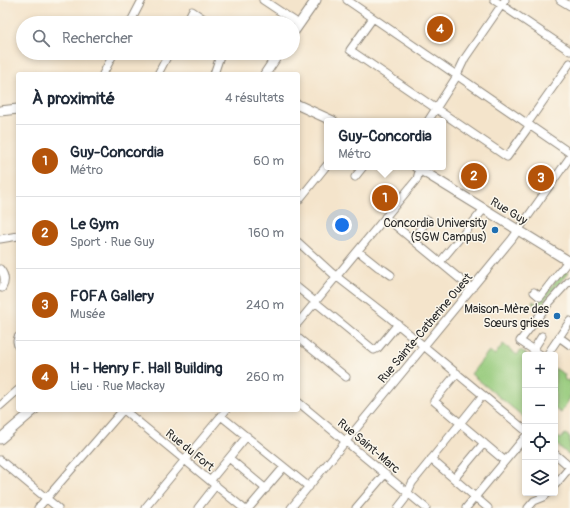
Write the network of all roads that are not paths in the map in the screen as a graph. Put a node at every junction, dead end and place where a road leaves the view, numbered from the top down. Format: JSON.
{"nodes":[{"id":1,"x":142,"y":0,"type":"edge"},
{"id":2,"x":263,"y":0,"type":"edge"},
{"id":3,"x":316,"y":0,"type":"edge"},
{"id":4,"x":347,"y":0,"type":"edge"},
{"id":5,"x":494,"y":0,"type":"edge"},
{"id":6,"x":560,"y":0,"type":"edge"},
{"id":7,"x":504,"y":3,"type":"edge"},
{"id":8,"x":570,"y":6,"type":"edge"},
{"id":9,"x":134,"y":16,"type":"edge"},
{"id":10,"x":190,"y":16,"type":"edge"},
{"id":11,"x":200,"y":16,"type":"edge"},
{"id":12,"x":287,"y":16,"type":"edge"},
{"id":13,"x":373,"y":18,"type":"junction"},
{"id":14,"x":300,"y":23,"type":"edge"},
{"id":15,"x":570,"y":51,"type":"edge"},
{"id":16,"x":110,"y":60,"type":"edge"},
{"id":17,"x":165,"y":60,"type":"edge"},
{"id":18,"x":219,"y":60,"type":"edge"},
{"id":19,"x":274,"y":60,"type":"edge"},
{"id":20,"x":570,"y":63,"type":"edge"},
{"id":21,"x":104,"y":72,"type":"edge"},
{"id":22,"x":159,"y":72,"type":"edge"},
{"id":23,"x":215,"y":72,"type":"edge"},
{"id":24,"x":266,"y":72,"type":"edge"},
{"id":25,"x":457,"y":75,"type":"junction"},
{"id":26,"x":300,"y":106,"type":"edge"},
{"id":27,"x":436,"y":108,"type":"junction"},
{"id":28,"x":16,"y":109,"type":"edge"},
{"id":29,"x":0,"y":111,"type":"edge"},
{"id":30,"x":526,"y":113,"type":"dead end"},
{"id":31,"x":326,"y":118,"type":"edge"},
{"id":32,"x":430,"y":118,"type":"edge"},
{"id":33,"x":526,"y":123,"type":"junction"},
{"id":34,"x":570,"y":153,"type":"edge"},
{"id":35,"x":570,"y":157,"type":"edge"},
{"id":36,"x":324,"y":169,"type":"edge"},
{"id":37,"x":361,"y":170,"type":"edge"},
{"id":38,"x":418,"y":170,"type":"edge"},
{"id":39,"x":421,"y":170,"type":"edge"},
{"id":40,"x":355,"y":177,"type":"dead end"},
{"id":41,"x":300,"y":197,"type":"edge"},
{"id":42,"x":484,"y":209,"type":"junction"},
{"id":43,"x":385,"y":217,"type":"junction"},
{"id":44,"x":428,"y":220,"type":"dead end"},
{"id":45,"x":519,"y":231,"type":"junction"},
{"id":46,"x":16,"y":237,"type":"edge"},
{"id":47,"x":412,"y":239,"type":"junction"},
{"id":48,"x":1,"y":242,"type":"edge"},
{"id":49,"x":300,"y":244,"type":"edge"},
{"id":50,"x":358,"y":251,"type":"junction"},
{"id":51,"x":440,"y":262,"type":"junction"},
{"id":52,"x":569,"y":262,"type":"edge"},
{"id":53,"x":0,"y":269,"type":"edge"},
{"id":54,"x":336,"y":276,"type":"junction"},
{"id":55,"x":391,"y":276,"type":"dead end"},
{"id":56,"x":570,"y":280,"type":"edge"},
{"id":57,"x":2,"y":288,"type":"dead end"},
{"id":58,"x":567,"y":288,"type":"edge"},
{"id":59,"x":472,"y":289,"type":"junction"},
{"id":60,"x":300,"y":290,"type":"edge"},
{"id":61,"x":360,"y":291,"type":"dead end"},
{"id":62,"x":534,"y":292,"type":"dead end"},
{"id":63,"x":315,"y":302,"type":"junction"},
{"id":64,"x":300,"y":320,"type":"edge"},
{"id":65,"x":570,"y":321,"type":"edge"},
{"id":66,"x":398,"y":324,"type":"junction"},
{"id":67,"x":542,"y":336,"type":"dead end"},
{"id":68,"x":559,"y":337,"type":"junction"},
{"id":69,"x":300,"y":340,"type":"edge"},
{"id":70,"x":570,"y":345,"type":"edge"},
{"id":71,"x":424,"y":346,"type":"junction"},
{"id":72,"x":533,"y":350,"type":"junction"},
{"id":73,"x":536,"y":352,"type":"edge"},
{"id":74,"x":548,"y":352,"type":"edge"},
{"id":75,"x":457,"y":373,"type":"junction"},
{"id":76,"x":346,"y":377,"type":"dead end"},
{"id":77,"x":16,"y":392,"type":"edge"},
{"id":78,"x":483,"y":395,"type":"junction"},
{"id":79,"x":300,"y":404,"type":"edge"},
{"id":80,"x":0,"y":406,"type":"edge"},
{"id":81,"x":32,"y":412,"type":"edge"},
{"id":82,"x":121,"y":412,"type":"edge"},
{"id":83,"x":125,"y":412,"type":"edge"},
{"id":84,"x":224,"y":413,"type":"edge"},
{"id":85,"x":460,"y":423,"type":"junction"},
{"id":86,"x":522,"y":428,"type":"edge"},
{"id":87,"x":247,"y":436,"type":"junction"},
{"id":88,"x":0,"y":439,"type":"edge"},
{"id":89,"x":346,"y":441,"type":"junction"},
{"id":90,"x":522,"y":441,"type":"edge"},
{"id":91,"x":484,"y":443,"type":"junction"},
{"id":92,"x":558,"y":457,"type":"edge"},
{"id":93,"x":229,"y":458,"type":"junction"},
{"id":94,"x":431,"y":459,"type":"junction"},
{"id":95,"x":0,"y":460,"type":"edge"},
{"id":96,"x":184,"y":460,"type":"junction"},
{"id":97,"x":505,"y":461,"type":"junction"},
{"id":98,"x":284,"y":467,"type":"junction"},
{"id":99,"x":570,"y":467,"type":"edge"},
{"id":100,"x":384,"y":474,"type":"junction"},
{"id":101,"x":454,"y":479,"type":"junction"},
{"id":102,"x":558,"y":481,"type":"edge"},
{"id":103,"x":213,"y":483,"type":"junction"},
{"id":104,"x":308,"y":487,"type":"junction"},
{"id":105,"x":266,"y":489,"type":"junction"},
{"id":106,"x":407,"y":492,"type":"junction"},
{"id":107,"x":545,"y":496,"type":"edge"},
{"id":108,"x":475,"y":497,"type":"junction"},
{"id":109,"x":46,"y":498,"type":"junction"},
{"id":110,"x":240,"y":507,"type":"edge"},
{"id":111,"x":38,"y":508,"type":"edge"},
{"id":112,"x":58,"y":508,"type":"edge"},
{"id":113,"x":145,"y":508,"type":"edge"},
{"id":114,"x":198,"y":508,"type":"edge"},
{"id":115,"x":249,"y":508,"type":"edge"},
{"id":116,"x":291,"y":508,"type":"edge"},
{"id":117,"x":356,"y":508,"type":"edge"},
{"id":118,"x":398,"y":508,"type":"edge"},
{"id":119,"x":426,"y":508,"type":"edge"},
{"id":120,"x":466,"y":508,"type":"edge"},
{"id":121,"x":488,"y":508,"type":"edge"},
{"id":122,"x":528,"y":508,"type":"edge"}],
"edges":[{"from":1,"to":9,"type":"street"},
{"from":2,"to":12,"type":"street"},
{"from":3,"to":14,"type":"main road"},
{"from":4,"to":13,"type":"street"},
{"from":5,"to":7,"type":"street"},
{"from":6,"to":8,"type":"street"},
{"from":7,"to":15,"type":"street"},
{"from":7,"to":25,"type":"street"},
{"from":10,"to":11,"type":"street"},
{"from":13,"to":25,"type":"street"},
{"from":13,"to":27,"type":"street"},
{"from":16,"to":21,"type":"street"},
{"from":17,"to":22,"type":"street"},
{"from":18,"to":23,"type":"street"},
{"from":19,"to":24,"type":"main road"},
{"from":20,"to":33,"type":"street"},
{"from":25,"to":27,"type":"street"},
{"from":25,"to":33,"type":"street"},
{"from":26,"to":31,"type":"main road"},
{"from":27,"to":32,"type":"street"},
{"from":27,"to":33,"type":"street"},
{"from":28,"to":29,"type":"main road"},
{"from":30,"to":33,"type":"street"},
{"from":33,"to":34,"type":"street"},
{"from":35,"to":45,"type":"street","name":"Rue Sainte-Catherine Ouest"},
{"from":36,"to":41,"type":"street"},
{"from":37,"to":40,"type":"street"},
{"from":38,"to":43,"type":"street"},
{"from":39,"to":42,"type":"main road","name":"Rue Guy"},
{"from":42,"to":45,"type":"main road","name":"Rue Guy"},
{"from":42,"to":51,"type":"street"},
{"from":43,"to":47,"type":"street"},
{"from":43,"to":50,"type":"street"},
{"from":44,"to":47,"type":"street"},
{"from":45,"to":52,"type":"main road","name":"Rue Guy"},
{"from":45,"to":59,"type":"street","name":"Rue Sainte-Catherine Ouest"},
{"from":46,"to":48,"type":"street"},
{"from":47,"to":51,"type":"street"},
{"from":49,"to":54,"type":"street"},
{"from":50,"to":54,"type":"street"},
{"from":50,"to":55,"type":"street"},
{"from":51,"to":59,"type":"street"},
{"from":52,"to":62,"type":"street"},
{"from":53,"to":57,"type":"street"},
{"from":54,"to":61,"type":"street"},
{"from":54,"to":63,"type":"street"},
{"from":54,"to":66,"type":"street"},
{"from":56,"to":58,"type":"street"},
{"from":58,"to":72,"type":"street"},
{"from":59,"to":71,"type":"street","name":"Rue Sainte-Catherine Ouest"},
{"from":60,"to":63,"type":"street"},
{"from":63,"to":64,"type":"street"},
{"from":63,"to":66,"type":"street"},
{"from":65,"to":68,"type":"street"},
{"from":66,"to":71,"type":"street"},
{"from":67,"to":72,"type":"street"},
{"from":68,"to":70,"type":"street"},
{"from":68,"to":74,"type":"street"},
{"from":69,"to":76,"type":"street"},
{"from":71,"to":75,"type":"street"},
{"from":71,"to":89,"type":"street","name":"Rue Sainte-Catherine Ouest"},
{"from":72,"to":73,"type":"street"},
{"from":75,"to":78,"type":"street"},
{"from":75,"to":85,"type":"street"},
{"from":77,"to":80,"type":"street"},
{"from":78,"to":85,"type":"street"},
{"from":78,"to":86,"type":"street"},
{"from":79,"to":89,"type":"street","name":"Rue Saint-Marc"},
{"from":81,"to":88,"type":"main road"},
{"from":82,"to":109,"type":"street"},
{"from":83,"to":96,"type":"street","name":"Rue du Fort"},
{"from":84,"to":87,"type":"street"},
{"from":84,"to":96,"type":"street"},
{"from":85,"to":91,"type":"street"},
{"from":85,"to":94,"type":"street"},
{"from":87,"to":93,"type":"street"},
{"from":87,"to":98,"type":"street"},
{"from":89,"to":100,"type":"street","name":"Rue Saint-Marc"},
{"from":89,"to":104,"type":"street","name":"Rue Sainte-Catherine Ouest"},
{"from":90,"to":97,"type":"street"},
{"from":91,"to":97,"type":"street"},
{"from":91,"to":101,"type":"street"},
{"from":92,"to":99,"type":"street"},
{"from":93,"to":103,"type":"street"},
{"from":93,"to":105,"type":"street"},
{"from":94,"to":101,"type":"street"},
{"from":94,"to":106,"type":"street"},
{"from":95,"to":109,"type":"street"},
{"from":96,"to":103,"type":"street","name":"Rue du Fort"},
{"from":96,"to":113,"type":"street"},
{"from":97,"to":108,"type":"street"},
{"from":98,"to":104,"type":"street"},
{"from":98,"to":105,"type":"street"},
{"from":99,"to":102,"type":"street"},
{"from":100,"to":106,"type":"street","name":"Rue Saint-Marc"},
{"from":100,"to":117,"type":"street"},
{"from":101,"to":108,"type":"street"},
{"from":103,"to":110,"type":"street","name":"Rue du Fort"},
{"from":103,"to":114,"type":"street"},
{"from":104,"to":116,"type":"street","name":"Rue Sainte-Catherine Ouest"},
{"from":105,"to":115,"type":"street"},
{"from":106,"to":118,"type":"street"},
{"from":106,"to":119,"type":"street","name":"Rue Saint-Marc"},
{"from":107,"to":122,"type":"street"},
{"from":108,"to":120,"type":"street"},
{"from":108,"to":121,"type":"street"},
{"from":109,"to":111,"type":"street"},
{"from":109,"to":112,"type":"street"}]}
